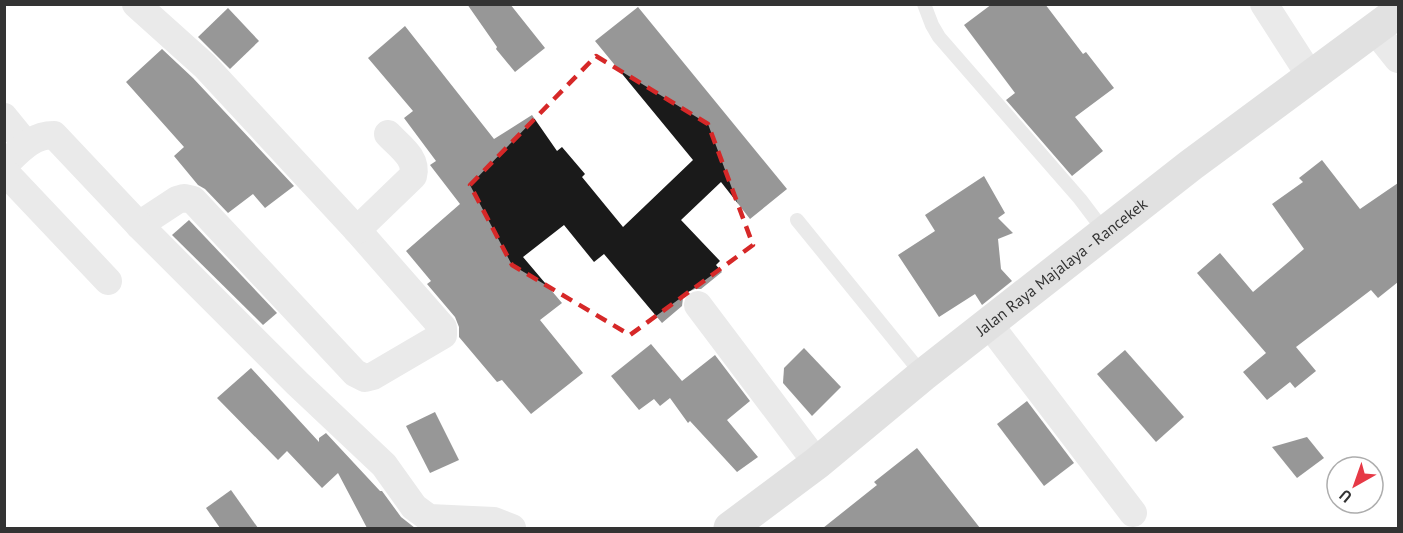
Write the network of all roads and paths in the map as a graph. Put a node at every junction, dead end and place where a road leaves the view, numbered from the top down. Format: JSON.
{"nodes":[{"id":1,"x":136,"y":4,"type":"edge"},
{"id":2,"x":924,"y":4,"type":"edge"},
{"id":3,"x":1264,"y":4,"type":"edge"},
{"id":4,"x":1386,"y":20,"type":"edge"},
{"id":5,"x":1398,"y":58,"type":"edge"},
{"id":6,"x":1311,"y":77,"type":"junction"},
{"id":7,"x":4,"y":117,"type":"edge"},
{"id":8,"x":388,"y":134,"type":"dead end"},
{"id":9,"x":26,"y":144,"type":"junction"},
{"id":10,"x":4,"y":165,"type":"edge"},
{"id":11,"x":4,"y":171,"type":"edge"},
{"id":12,"x":797,"y":220,"type":"dead end"},
{"id":13,"x":139,"y":225,"type":"junction"},
{"id":14,"x":357,"y":230,"type":"junction"},
{"id":15,"x":1105,"y":232,"type":"junction"},
{"id":16,"x":108,"y":281,"type":"dead end"},
{"id":17,"x":698,"y":305,"type":"dead end"},
{"id":18,"x":989,"y":324,"type":"junction"},
{"id":19,"x":923,"y":375,"type":"junction"},
{"id":20,"x":817,"y":463,"type":"junction"},
{"id":21,"x":1133,"y":513,"type":"dead end"},
{"id":22,"x":512,"y":528,"type":"edge"},
{"id":23,"x":730,"y":528,"type":"edge"}],
"edges":[{"from":1,"to":14,"type":"street"},
{"from":2,"to":15,"type":"lane"},
{"from":3,"to":6,"type":"street"},
{"from":4,"to":5,"type":"street"},
{"from":4,"to":6,"type":"main road","name":"Jalan Raya Majalaya - Rancekek"},
{"from":6,"to":15,"type":"main road","name":"Jalan Raya Majalaya - Rancekek"},
{"from":7,"to":9,"type":"street"},
{"from":8,"to":14,"type":"street"},
{"from":9,"to":10,"type":"street"},
{"from":9,"to":13,"type":"street"},
{"from":11,"to":16,"type":"street"},
{"from":12,"to":19,"type":"lane"},
{"from":13,"to":14,"type":"street"},
{"from":13,"to":22,"type":"street"},
{"from":15,"to":18,"type":"main road","name":"Jalan Raya Majalaya - Rancekek"},
{"from":17,"to":20,"type":"street"},
{"from":18,"to":19,"type":"main road","name":"Jalan Raya Majalaya - Rancekek"},
{"from":18,"to":21,"type":"street"},
{"from":19,"to":20,"type":"main road","name":"Jalan Raya Majalaya - Rancekek"},
{"from":20,"to":23,"type":"main road","name":"Jalan Raya Majalaya - Rancekek"}]}
